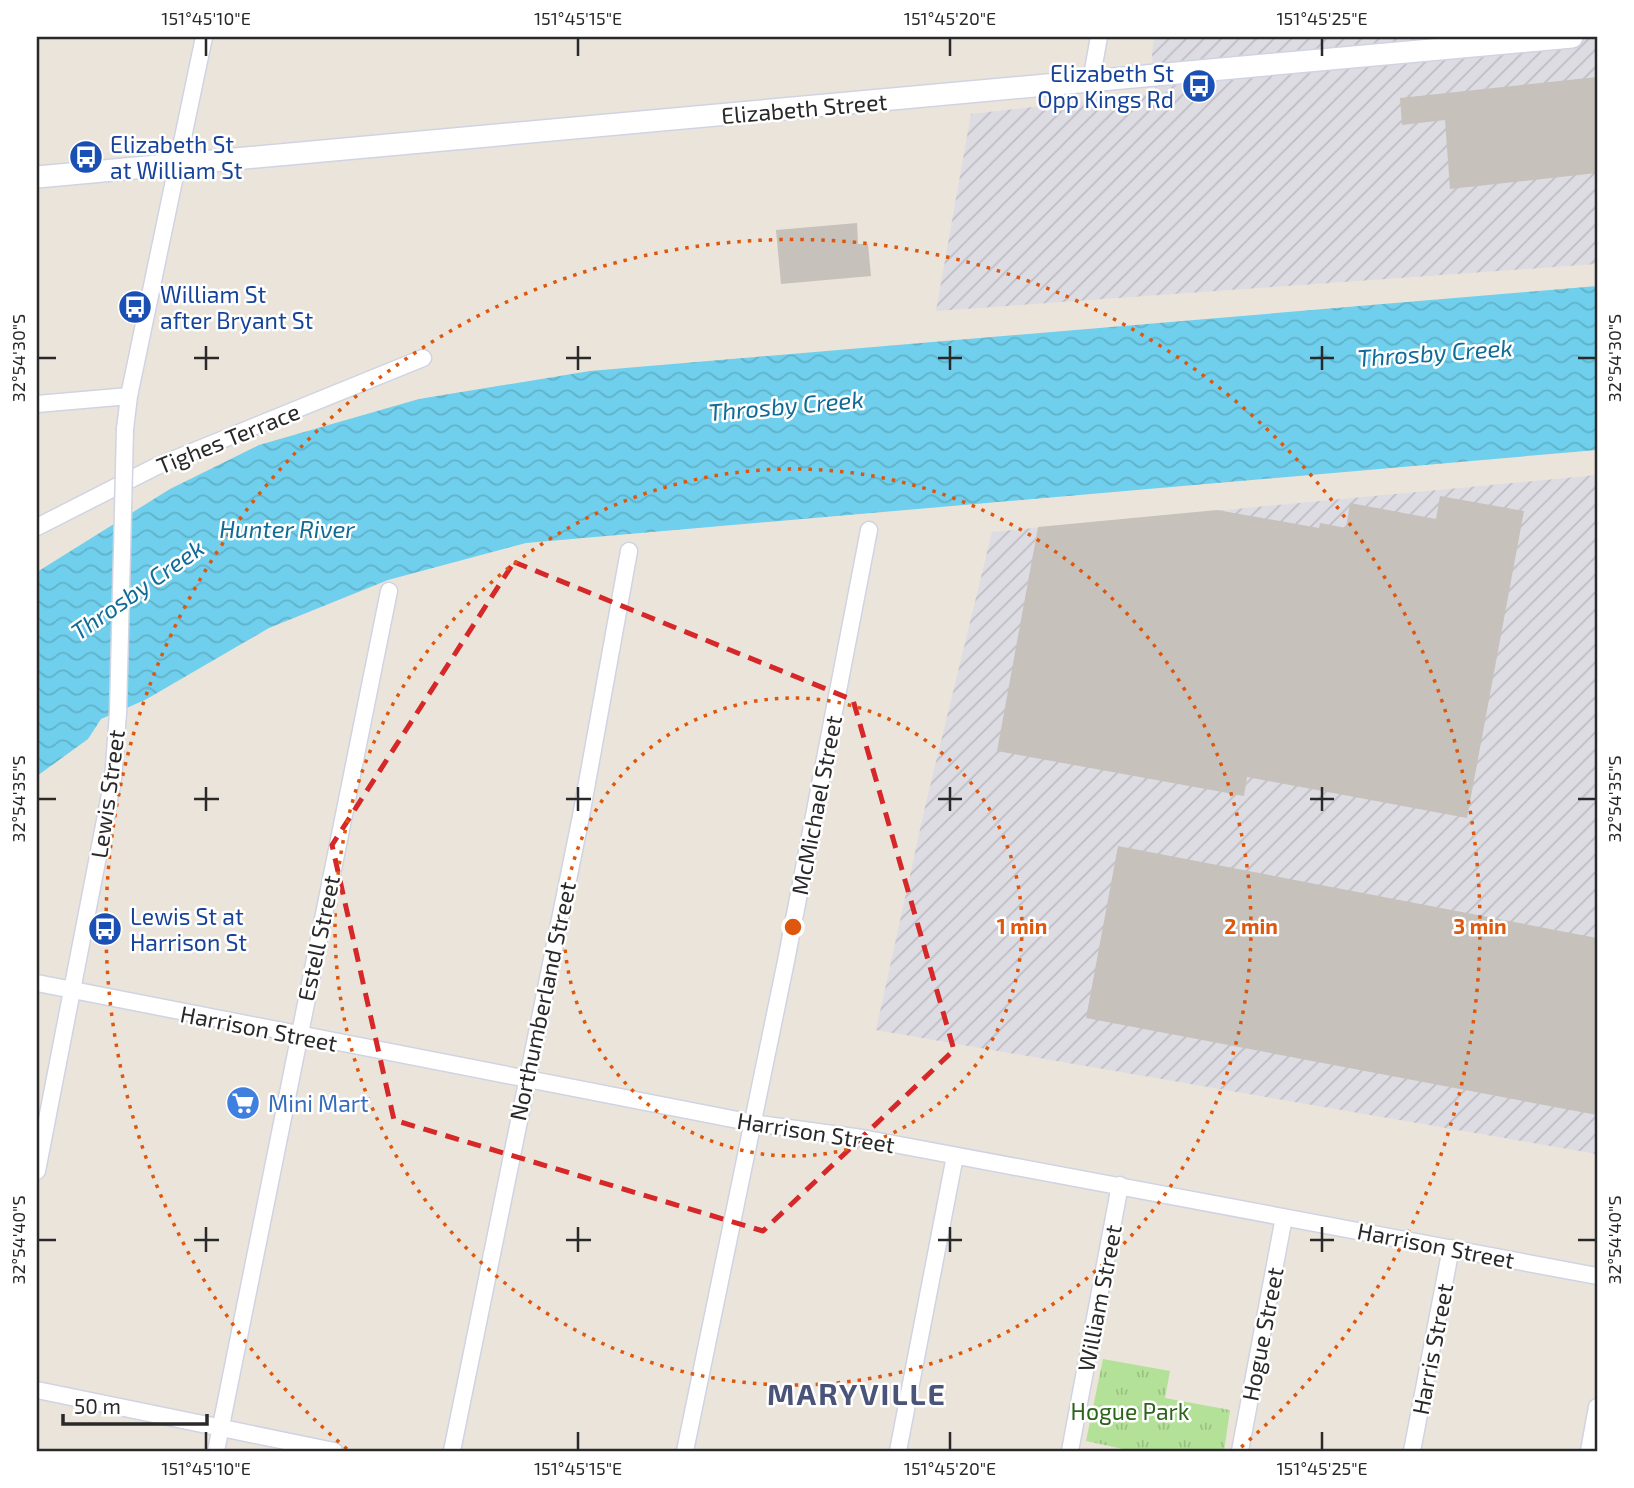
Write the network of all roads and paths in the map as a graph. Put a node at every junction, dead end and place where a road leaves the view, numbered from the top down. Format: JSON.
{"nodes":[{"id":1,"x":204,"y":37,"type":"edge"},
{"id":2,"x":1099,"y":37,"type":"edge"},
{"id":3,"x":1572,"y":37,"type":"edge"},
{"id":4,"x":1409,"y":44,"type":"edge"},
{"id":5,"x":1091,"y":81,"type":"junction"},
{"id":6,"x":178,"y":165,"type":"junction"},
{"id":7,"x":37,"y":177,"type":"edge"},
{"id":8,"x":423,"y":358,"type":"dead end"},
{"id":9,"x":37,"y":404,"type":"edge"},
{"id":10,"x":127,"y":404,"type":"junction"},
{"id":11,"x":37,"y":527,"type":"edge"},
{"id":12,"x":869,"y":530,"type":"dead end"},
{"id":13,"x":629,"y":551,"type":"dead end"},
{"id":14,"x":389,"y":591,"type":"dead end"},
{"id":15,"x":37,"y":983,"type":"edge"},
{"id":16,"x":73,"y":990,"type":"junction"},
{"id":17,"x":298,"y":1035,"type":"junction"},
{"id":18,"x":525,"y":1079,"type":"junction"},
{"id":19,"x":753,"y":1124,"type":"junction"},
{"id":20,"x":955,"y":1156,"type":"junction"},
{"id":21,"x":37,"y":1171,"type":"edge"},
{"id":22,"x":1120,"y":1185,"type":"junction"},
{"id":23,"x":1284,"y":1216,"type":"junction"},
{"id":24,"x":1451,"y":1248,"type":"junction"},
{"id":25,"x":1597,"y":1276,"type":"edge"},
{"id":26,"x":37,"y":1390,"type":"edge"},
{"id":27,"x":1597,"y":1407,"type":"edge"},
{"id":28,"x":221,"y":1428,"type":"junction"},
{"id":29,"x":216,"y":1451,"type":"edge"},
{"id":30,"x":334,"y":1451,"type":"edge"},
{"id":31,"x":452,"y":1451,"type":"edge"},
{"id":32,"x":685,"y":1451,"type":"edge"},
{"id":33,"x":898,"y":1451,"type":"edge"},
{"id":34,"x":1070,"y":1451,"type":"edge"},
{"id":35,"x":1240,"y":1451,"type":"edge"},
{"id":36,"x":1412,"y":1451,"type":"edge"},
{"id":37,"x":1589,"y":1451,"type":"edge"}],
"edges":[{"from":1,"to":6,"type":"street"},
{"from":2,"to":5,"type":"street"},
{"from":3,"to":4,"type":"main road","name":"Elizabeth Street"},
{"from":4,"to":5,"type":"main road","name":"Elizabeth Street"},
{"from":5,"to":6,"type":"main road","name":"Elizabeth Street"},
{"from":6,"to":7,"type":"main road","name":"Elizabeth Street"},
{"from":6,"to":10,"type":"street"},
{"from":8,"to":11,"type":"street","name":"Tighes Terrace"},
{"from":9,"to":10,"type":"street"},
{"from":10,"to":16,"type":"street","name":"Lewis Street","bridge":true},
{"from":12,"to":19,"type":"street","name":"McMichael Street"},
{"from":13,"to":18,"type":"street","name":"Northumberland Street"},
{"from":14,"to":17,"type":"street","name":"Estell Street"},
{"from":15,"to":16,"type":"street","name":"Harrison Street"},
{"from":16,"to":17,"type":"street","name":"Harrison Street"},
{"from":16,"to":21,"type":"street","name":"Lewis Street"},
{"from":17,"to":18,"type":"street","name":"Harrison Street"},
{"from":17,"to":28,"type":"street","name":"Estell Street"},
{"from":18,"to":19,"type":"street","name":"Harrison Street"},
{"from":18,"to":31,"type":"street","name":"Northumberland Street"},
{"from":19,"to":20,"type":"street","name":"Harrison Street"},
{"from":19,"to":32,"type":"street","name":"McMichael Street"},
{"from":20,"to":22,"type":"street","name":"Harrison Street"},
{"from":20,"to":33,"type":"street"},
{"from":22,"to":23,"type":"street","name":"Harrison Street"},
{"from":22,"to":34,"type":"street","name":"William Street"},
{"from":23,"to":24,"type":"street","name":"Harrison Street"},
{"from":23,"to":35,"type":"street","name":"Hogue Street"},
{"from":24,"to":25,"type":"street","name":"Harrison Street"},
{"from":24,"to":36,"type":"street","name":"Harris Street"},
{"from":26,"to":28,"type":"street"},
{"from":27,"to":37,"type":"street"},
{"from":28,"to":29,"type":"street","name":"Estell Street"},
{"from":28,"to":30,"type":"street"}]}
